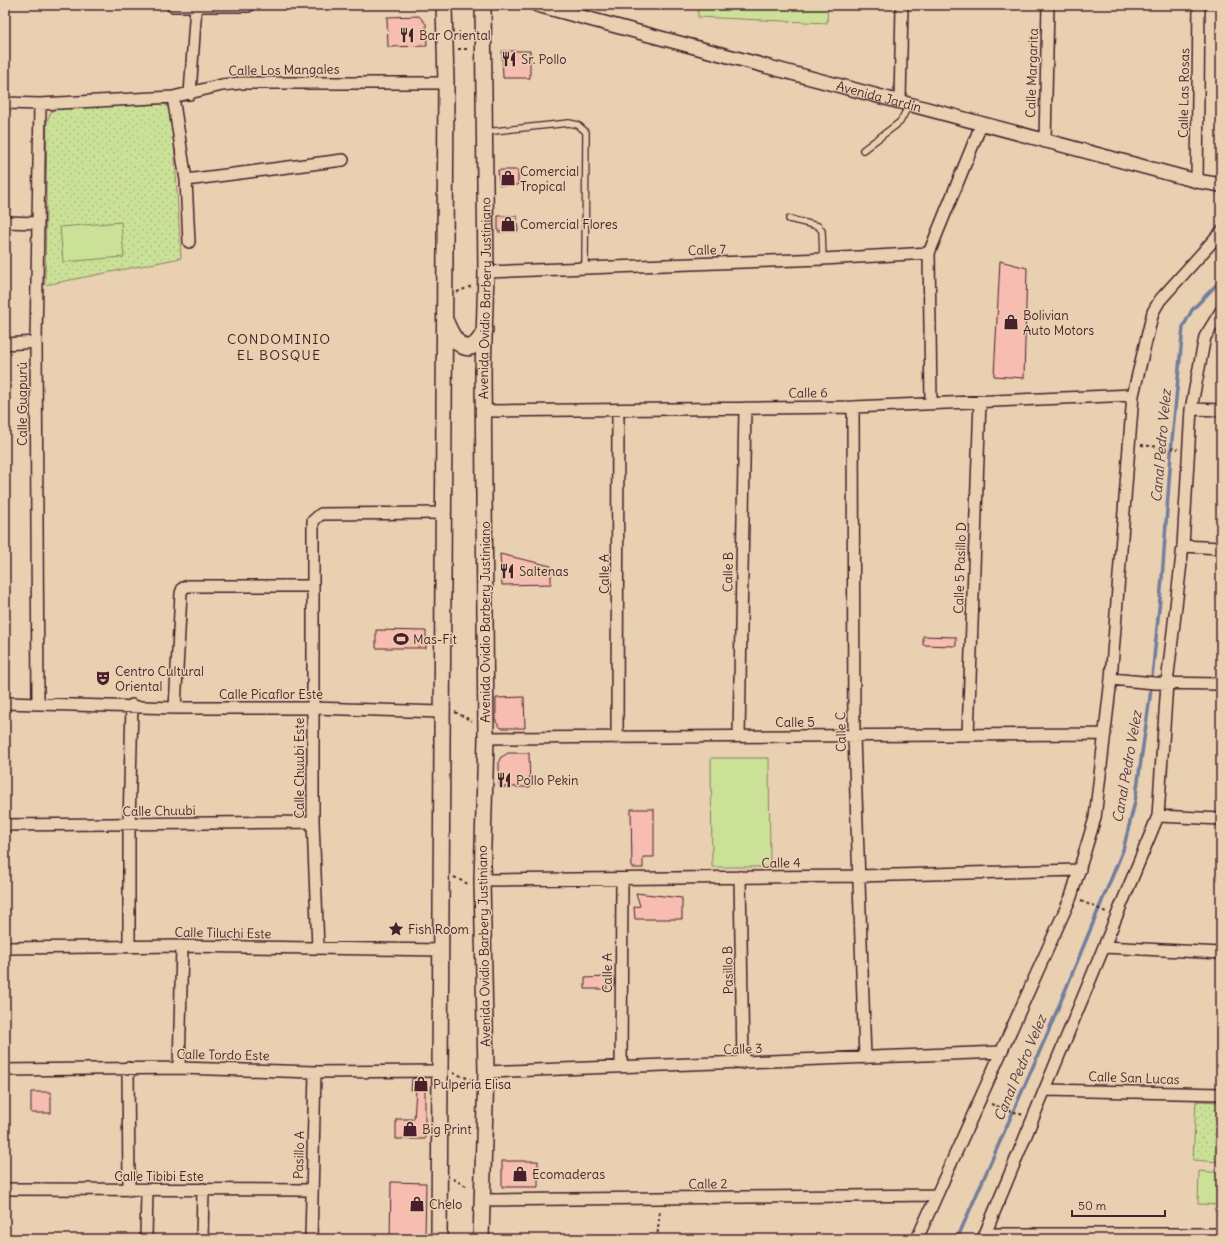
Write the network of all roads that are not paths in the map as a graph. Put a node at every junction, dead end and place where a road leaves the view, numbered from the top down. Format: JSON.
{"nodes":[{"id":1,"x":173,"y":5,"type":"edge"},
{"id":2,"x":196,"y":5,"type":"edge"},
{"id":3,"x":248,"y":5,"type":"edge"},
{"id":4,"x":444,"y":5,"type":"edge"},
{"id":5,"x":483,"y":5,"type":"edge"},
{"id":6,"x":537,"y":5,"type":"edge"},
{"id":7,"x":902,"y":5,"type":"edge"},
{"id":8,"x":1048,"y":5,"type":"edge"},
{"id":9,"x":1199,"y":5,"type":"edge"},
{"id":10,"x":446,"y":83,"type":"junction"},
{"id":11,"x":190,"y":94,"type":"junction"},
{"id":12,"x":173,"y":97,"type":"junction"},
{"id":13,"x":5,"y":104,"type":"edge"},
{"id":14,"x":40,"y":104,"type":"junction"},
{"id":15,"x":905,"y":104,"type":"junction"},
{"id":16,"x":981,"y":125,"type":"junction"},
{"id":17,"x":484,"y":132,"type":"junction"},
{"id":18,"x":1044,"y":142,"type":"junction"},
{"id":19,"x":863,"y":150,"type":"dead end"},
{"id":20,"x":344,"y":160,"type":"dead end"},
{"id":21,"x":186,"y":180,"type":"junction"},
{"id":22,"x":1197,"y":182,"type":"junction"},
{"id":23,"x":1221,"y":185,"type":"edge"},
{"id":24,"x":789,"y":219,"type":"dead end"},
{"id":25,"x":5,"y":222,"type":"edge"},
{"id":26,"x":38,"y":222,"type":"junction"},
{"id":27,"x":1221,"y":232,"type":"edge"},
{"id":28,"x":189,"y":242,"type":"dead end"},
{"id":29,"x":929,"y":253,"type":"junction"},
{"id":30,"x":823,"y":259,"type":"junction"},
{"id":31,"x":585,"y":269,"type":"junction"},
{"id":32,"x":486,"y":276,"type":"junction"},
{"id":33,"x":1221,"y":311,"type":"edge"},
{"id":34,"x":445,"y":317,"type":"junction"},
{"id":35,"x":485,"y":330,"type":"junction"},
{"id":36,"x":36,"y":342,"type":"junction"},
{"id":37,"x":5,"y":344,"type":"edge"},
{"id":38,"x":444,"y":368,"type":"junction"},
{"id":39,"x":483,"y":372,"type":"junction"},
{"id":40,"x":1132,"y":395,"type":"junction"},
{"id":41,"x":980,"y":401,"type":"junction"},
{"id":42,"x":931,"y":403,"type":"junction"},
{"id":43,"x":853,"y":407,"type":"junction"},
{"id":44,"x":745,"y":408,"type":"junction"},
{"id":45,"x":1191,"y":410,"type":"junction"},
{"id":46,"x":1221,"y":410,"type":"edge"},
{"id":47,"x":483,"y":411,"type":"junction"},
{"id":48,"x":618,"y":411,"type":"junction"},
{"id":49,"x":443,"y":513,"type":"junction"},
{"id":50,"x":1183,"y":546,"type":"junction"},
{"id":51,"x":1221,"y":548,"type":"edge"},
{"id":52,"x":313,"y":586,"type":"junction"},
{"id":53,"x":1111,"y":679,"type":"junction"},
{"id":54,"x":1166,"y":683,"type":"junction"},
{"id":55,"x":1221,"y":684,"type":"edge"},
{"id":56,"x":5,"y":703,"type":"edge"},
{"id":57,"x":38,"y":704,"type":"junction"},
{"id":58,"x":132,"y":706,"type":"junction"},
{"id":59,"x":175,"y":708,"type":"junction"},
{"id":60,"x":313,"y":708,"type":"junction"},
{"id":61,"x":441,"y":708,"type":"junction"},
{"id":62,"x":486,"y":733,"type":"junction"},
{"id":63,"x":1104,"y":734,"type":"junction"},
{"id":64,"x":968,"y":735,"type":"junction"},
{"id":65,"x":739,"y":736,"type":"junction"},
{"id":66,"x":854,"y":736,"type":"junction"},
{"id":67,"x":617,"y":738,"type":"junction"},
{"id":68,"x":1158,"y":816,"type":"junction"},
{"id":69,"x":1221,"y":819,"type":"edge"},
{"id":70,"x":313,"y":822,"type":"junction"},
{"id":71,"x":5,"y":825,"type":"edge"},
{"id":72,"x":129,"y":825,"type":"junction"},
{"id":73,"x":1080,"y":870,"type":"junction"},
{"id":74,"x":858,"y":876,"type":"junction"},
{"id":75,"x":740,"y":877,"type":"junction"},
{"id":76,"x":622,"y":879,"type":"junction"},
{"id":77,"x":482,"y":885,"type":"junction"},
{"id":78,"x":129,"y":946,"type":"junction"},
{"id":79,"x":182,"y":946,"type":"junction"},
{"id":80,"x":1104,"y":947,"type":"junction"},
{"id":81,"x":5,"y":948,"type":"edge"},
{"id":82,"x":318,"y":948,"type":"junction"},
{"id":83,"x":441,"y":950,"type":"junction"},
{"id":84,"x":1221,"y":953,"type":"edge"},
{"id":85,"x":1001,"y":1052,"type":"junction"},
{"id":86,"x":865,"y":1058,"type":"junction"},
{"id":87,"x":743,"y":1063,"type":"junction"},
{"id":88,"x":621,"y":1067,"type":"junction"},
{"id":89,"x":128,"y":1068,"type":"junction"},
{"id":90,"x":179,"y":1068,"type":"junction"},
{"id":91,"x":5,"y":1070,"type":"edge"},
{"id":92,"x":439,"y":1070,"type":"junction"},
{"id":93,"x":315,"y":1072,"type":"junction"},
{"id":94,"x":486,"y":1078,"type":"junction"},
{"id":95,"x":1045,"y":1090,"type":"junction"},
{"id":96,"x":1221,"y":1094,"type":"edge"},
{"id":97,"x":5,"y":1189,"type":"edge"},
{"id":98,"x":147,"y":1189,"type":"junction"},
{"id":99,"x":203,"y":1189,"type":"junction"},
{"id":100,"x":128,"y":1190,"type":"junction"},
{"id":101,"x":312,"y":1190,"type":"junction"},
{"id":102,"x":936,"y":1195,"type":"junction"},
{"id":103,"x":482,"y":1197,"type":"junction"},
{"id":104,"x":1221,"y":1234,"type":"edge"},
{"id":105,"x":984,"y":1237,"type":"edge"},
{"id":106,"x":146,"y":1239,"type":"edge"},
{"id":107,"x":202,"y":1239,"type":"edge"},
{"id":108,"x":311,"y":1239,"type":"edge"},
{"id":109,"x":440,"y":1239,"type":"edge"},
{"id":110,"x":481,"y":1239,"type":"edge"},
{"id":111,"x":917,"y":1239,"type":"edge"}],
"edges":[{"from":1,"to":2,"type":"street"},
{"from":2,"to":3,"type":"street"},
{"from":2,"to":11,"type":"street"},
{"from":4,"to":10,"type":"main road"},
{"from":5,"to":17,"type":"main road","name":"Avenida Ovidio Barbery Justiniano"},
{"from":6,"to":15,"type":"street","name":"Avenida Jardín"},
{"from":7,"to":15,"type":"street"},
{"from":8,"to":18,"type":"street","name":"Calle Margarita"},
{"from":9,"to":22,"type":"street","name":"Calle Las Rosas"},
{"from":10,"to":11,"type":"street","name":"Calle Los Mangales"},
{"from":10,"to":34,"type":"main road"},
{"from":11,"to":12,"type":"street","name":"Calle Los Mangales"},
{"from":12,"to":14,"type":"street","name":"Calle Los Mangales"},
{"from":12,"to":21,"type":"street"},
{"from":13,"to":14,"type":"street","name":"Calle Los Mangales"},
{"from":14,"to":26,"type":"street","name":"Calle Guapurú"},
{"from":15,"to":16,"type":"street","name":"Avenida Jardín"},
{"from":15,"to":19,"type":"lane"},
{"from":16,"to":18,"type":"street","name":"Avenida Jardín"},
{"from":16,"to":29,"type":"street"},
{"from":17,"to":31,"type":"lane"},
{"from":17,"to":32,"type":"main road","name":"Avenida Ovidio Barbery Justiniano"},
{"from":18,"to":22,"type":"street","name":"Avenida Jardín"},
{"from":20,"to":21,"type":"street"},
{"from":21,"to":28,"type":"street"},
{"from":22,"to":23,"type":"street","name":"Avenida Jardín"},
{"from":24,"to":30,"type":"lane"},
{"from":25,"to":26,"type":"street"},
{"from":26,"to":36,"type":"street","name":"Calle Guapurú"},
{"from":27,"to":40,"type":"street"},
{"from":29,"to":30,"type":"street","name":"Calle 7"},
{"from":29,"to":42,"type":"street"},
{"from":30,"to":31,"type":"street","name":"Calle 7"},
{"from":31,"to":32,"type":"street","name":"Calle 7"},
{"from":32,"to":35,"type":"main road","name":"Avenida Ovidio Barbery Justiniano"},
{"from":33,"to":45,"type":"street"},
{"from":34,"to":35,"type":"main road"},
{"from":34,"to":38,"type":"main road"},
{"from":35,"to":39,"type":"main road","name":"Avenida Ovidio Barbery Justiniano"},
{"from":36,"to":37,"type":"street"},
{"from":36,"to":57,"type":"street","name":"Calle Guapurú"},
{"from":38,"to":39,"type":"main road"},
{"from":38,"to":49,"type":"main road"},
{"from":39,"to":47,"type":"main road","name":"Avenida Ovidio Barbery Justiniano"},
{"from":40,"to":41,"type":"street","name":"Calle 6"},
{"from":40,"to":53,"type":"street"},
{"from":41,"to":42,"type":"street","name":"Calle 6"},
{"from":41,"to":64,"type":"street","name":"Calle 5 Pasillo D"},
{"from":42,"to":43,"type":"street","name":"Calle 6"},
{"from":43,"to":44,"type":"street","name":"Calle 6"},
{"from":43,"to":66,"type":"street","name":"Calle C"},
{"from":44,"to":48,"type":"street","name":"Calle 6"},
{"from":44,"to":65,"type":"street","name":"Calle B"},
{"from":45,"to":46,"type":"street"},
{"from":45,"to":50,"type":"street"},
{"from":47,"to":48,"type":"street","name":"Calle 6"},
{"from":47,"to":62,"type":"main road","name":"Avenida Ovidio Barbery Justiniano"},
{"from":48,"to":67,"type":"street","name":"Calle A"},
{"from":49,"to":52,"type":"street","name":"Calle Chuubi Este"},
{"from":49,"to":61,"type":"main road"},
{"from":50,"to":51,"type":"street"},
{"from":50,"to":54,"type":"street"},
{"from":52,"to":59,"type":"street"},
{"from":52,"to":60,"type":"street","name":"Calle Chuubi Este"},
{"from":53,"to":54,"type":"street"},
{"from":53,"to":63,"type":"street"},
{"from":54,"to":55,"type":"street"},
{"from":54,"to":68,"type":"street"},
{"from":56,"to":57,"type":"street","name":"Calle Picaflor Este"},
{"from":57,"to":58,"type":"street","name":"Calle Picaflor Este"},
{"from":58,"to":59,"type":"street","name":"Calle Picaflor Este"},
{"from":58,"to":72,"type":"street"},
{"from":59,"to":60,"type":"street","name":"Calle Picaflor Este"},
{"from":60,"to":61,"type":"street","name":"Calle Picaflor Este"},
{"from":60,"to":70,"type":"street","name":"Calle Chuubi Este"},
{"from":61,"to":83,"type":"main road"},
{"from":62,"to":67,"type":"street","name":"Calle 5"},
{"from":62,"to":77,"type":"main road","name":"Avenida Ovidio Barbery Justiniano"},
{"from":63,"to":64,"type":"street","name":"Calle 5"},
{"from":63,"to":73,"type":"street"},
{"from":64,"to":66,"type":"street","name":"Calle 5"},
{"from":65,"to":66,"type":"street","name":"Calle 5"},
{"from":65,"to":67,"type":"street","name":"Calle 5"},
{"from":66,"to":74,"type":"street","name":"Calle C"},
{"from":68,"to":69,"type":"street"},
{"from":68,"to":80,"type":"street"},
{"from":70,"to":72,"type":"street","name":"Calle Chuubi"},
{"from":70,"to":82,"type":"street","name":"Calle Chuubi Este"},
{"from":71,"to":72,"type":"street","name":"Calle Chuubi"},
{"from":72,"to":78,"type":"street"},
{"from":73,"to":74,"type":"street","name":"Calle 4"},
{"from":73,"to":85,"type":"street"},
{"from":74,"to":75,"type":"street","name":"Calle 4"},
{"from":74,"to":86,"type":"street","name":"Calle C"},
{"from":75,"to":76,"type":"street","name":"Calle 4"},
{"from":75,"to":87,"type":"street","name":"Pasillo B"},
{"from":76,"to":77,"type":"street","name":"Calle 4"},
{"from":76,"to":88,"type":"street","name":"Calle A"},
{"from":77,"to":94,"type":"main road","name":"Avenida Ovidio Barbery Justiniano"},
{"from":78,"to":79,"type":"street","name":"Calle Tiluchi Este"},
{"from":78,"to":81,"type":"street","name":"Calle Tiluchi Este"},
{"from":79,"to":82,"type":"street","name":"Calle Tiluchi Este"},
{"from":79,"to":90,"type":"street"},
{"from":80,"to":84,"type":"street"},
{"from":80,"to":95,"type":"street"},
{"from":82,"to":83,"type":"street","name":"Calle Tiluchi Este"},
{"from":83,"to":92,"type":"main road"},
{"from":85,"to":86,"type":"street","name":"Calle 3"},
{"from":85,"to":102,"type":"street"},
{"from":86,"to":87,"type":"street","name":"Calle 3"},
{"from":87,"to":88,"type":"street","name":"Calle 3"},
{"from":88,"to":94,"type":"street","name":"Calle 3"},
{"from":89,"to":90,"type":"street","name":"Calle Tordo Este"},
{"from":89,"to":91,"type":"street","name":"Calle Tordo Este"},
{"from":89,"to":100,"type":"street"},
{"from":90,"to":93,"type":"street","name":"Calle Tordo Este"},
{"from":92,"to":93,"type":"street","name":"Calle Tordo Este"},
{"from":92,"to":109,"type":"main road"},
{"from":93,"to":101,"type":"street","name":"Pasillo A"},
{"from":94,"to":103,"type":"main road","name":"Avenida Ovidio Barbery Justiniano"},
{"from":95,"to":96,"type":"street","name":"Calle San Lucas"},
{"from":95,"to":105,"type":"street"},
{"from":97,"to":100,"type":"street","name":"Calle Tibibi Este"},
{"from":98,"to":99,"type":"street","name":"Calle Tibibi Este"},
{"from":98,"to":100,"type":"street","name":"Calle Tibibi Este"},
{"from":98,"to":106,"type":"street"},
{"from":99,"to":101,"type":"street","name":"Calle Tibibi Este"},
{"from":99,"to":107,"type":"street"},
{"from":101,"to":108,"type":"street","name":"Pasillo A"},
{"from":102,"to":103,"type":"street","name":"Calle 2"},
{"from":102,"to":111,"type":"street"},
{"from":103,"to":110,"type":"main road","name":"Avenida Ovidio Barbery Justiniano"},
{"from":104,"to":105,"type":"street"}]}
